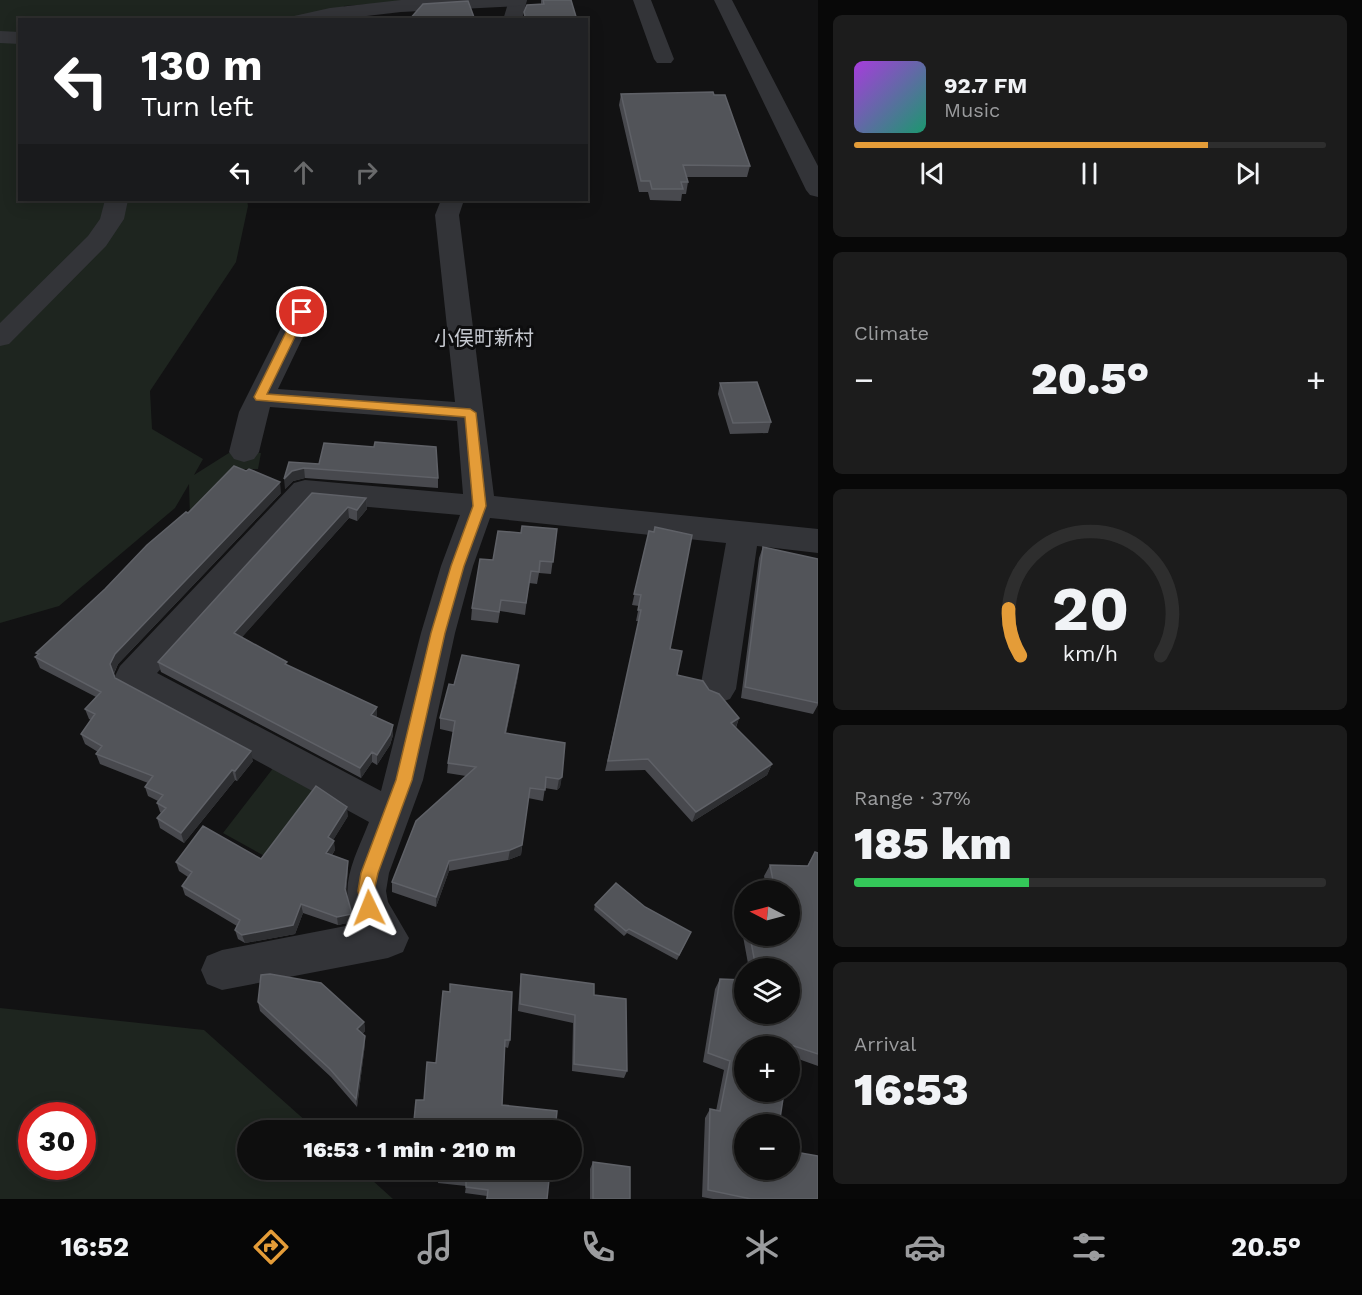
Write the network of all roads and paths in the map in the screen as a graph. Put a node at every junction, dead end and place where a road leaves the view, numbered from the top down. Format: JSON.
{"nodes":[{"id":1,"x":518,"y":0,"type":"edge"},
{"id":2,"x":642,"y":0,"type":"edge"},
{"id":3,"x":723,"y":0,"type":"edge"},
{"id":4,"x":311,"y":18,"type":"edge"},
{"id":5,"x":513,"y":18,"type":"edge"},
{"id":6,"x":0,"y":37,"type":"edge"},
{"id":7,"x":18,"y":38,"type":"edge"},
{"id":8,"x":664,"y":59,"type":"dead end"},
{"id":9,"x":818,"y":190,"type":"edge"},
{"id":10,"x":116,"y":201,"type":"edge"},
{"id":11,"x":452,"y":201,"type":"edge"},
{"id":12,"x":302,"y":312,"type":"dead end"},
{"id":13,"x":0,"y":338,"type":"edge"},
{"id":14,"x":260,"y":397,"type":"junction"},
{"id":15,"x":470,"y":413,"type":"junction"},
{"id":16,"x":244,"y":452,"type":"dead end"},
{"id":17,"x":479,"y":506,"type":"junction"},
{"id":18,"x":743,"y":533,"type":"junction"},
{"id":19,"x":818,"y":541,"type":"edge"},
{"id":20,"x":718,"y":689,"type":"dead end"},
{"id":21,"x":391,"y":815,"type":"junction"},
{"id":22,"x":222,"y":970,"type":"dead end"}],
"edges":[{"from":1,"to":4,"type":"street"},
{"from":1,"to":5,"type":"street"},
{"from":2,"to":8,"type":"street"},
{"from":3,"to":9,"type":"street"},
{"from":6,"to":7,"type":"street"},
{"from":10,"to":13,"type":"street"},
{"from":11,"to":15,"type":"street"},
{"from":12,"to":14,"type":"street"},
{"from":14,"to":15,"type":"street"},
{"from":14,"to":16,"type":"street"},
{"from":15,"to":17,"type":"street"},
{"from":17,"to":18,"type":"street"},
{"from":17,"to":21,"type":"street"},
{"from":17,"to":21,"type":"street"},
{"from":18,"to":19,"type":"street"},
{"from":18,"to":20,"type":"street"},
{"from":21,"to":22,"type":"street"}]}
